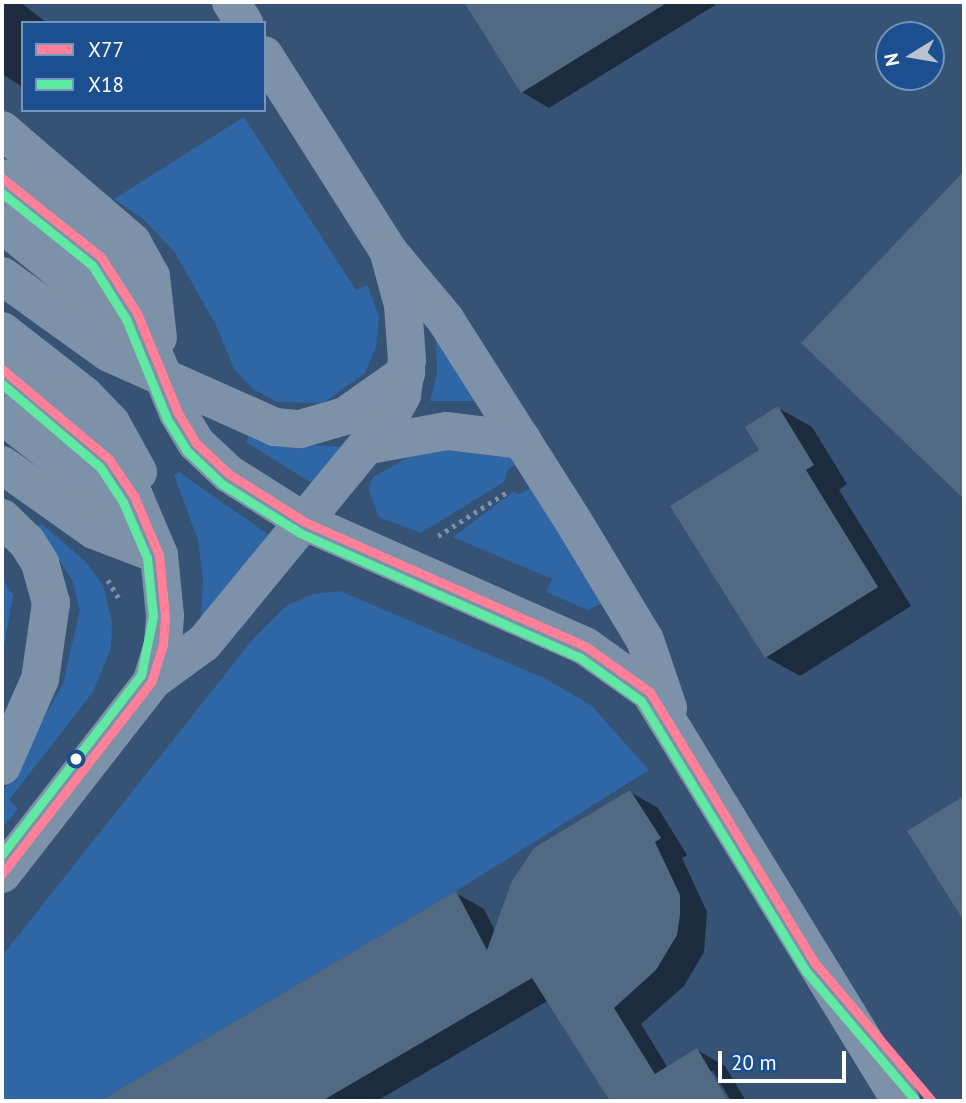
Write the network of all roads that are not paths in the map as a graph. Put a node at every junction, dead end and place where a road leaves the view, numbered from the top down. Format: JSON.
{"nodes":[{"id":1,"x":231,"y":2,"type":"edge"},
{"id":2,"x":243,"y":21,"type":"edge"},
{"id":3,"x":266,"y":58,"type":"edge"},
{"id":4,"x":2,"y":130,"type":"edge"},
{"id":5,"x":2,"y":178,"type":"edge"},
{"id":6,"x":2,"y":224,"type":"edge"},
{"id":7,"x":388,"y":252,"type":"junction"},
{"id":8,"x":2,"y":276,"type":"edge"},
{"id":9,"x":2,"y":331,"type":"edge"},
{"id":10,"x":2,"y":369,"type":"edge"},
{"id":11,"x":406,"y":373,"type":"junction"},
{"id":12,"x":162,"y":378,"type":"junction"},
{"id":13,"x":2,"y":415,"type":"edge"},
{"id":14,"x":522,"y":440,"type":"junction"},
{"id":15,"x":369,"y":445,"type":"junction"},
{"id":16,"x":2,"y":465,"type":"edge"},
{"id":17,"x":2,"y":518,"type":"edge"},
{"id":18,"x":305,"y":522,"type":"junction"},
{"id":19,"x":159,"y":555,"type":"junction"},
{"id":20,"x":152,"y":681,"type":"junction"},
{"id":21,"x":672,"y":722,"type":"junction"},
{"id":22,"x":2,"y":766,"type":"edge"},
{"id":23,"x":2,"y":874,"type":"edge"},
{"id":24,"x":815,"y":963,"type":"junction"},
{"id":25,"x":901,"y":1101,"type":"edge"},
{"id":26,"x":932,"y":1101,"type":"edge"}],
"edges":[{"from":1,"to":2,"type":"lane"},
{"from":3,"to":7,"type":"lane"},
{"from":4,"to":12,"type":"lane"},
{"from":5,"to":12,"type":"lane"},
{"from":6,"to":12,"type":"lane"},
{"from":7,"to":11,"type":"lane"},
{"from":7,"to":14,"type":"lane"},
{"from":8,"to":12,"type":"lane"},
{"from":9,"to":19,"type":"lane"},
{"from":10,"to":19,"type":"lane"},
{"from":11,"to":12,"type":"lane"},
{"from":11,"to":15,"type":"lane"},
{"from":12,"to":18,"type":"lane"},
{"from":13,"to":19,"type":"lane"},
{"from":14,"to":15,"type":"lane"},
{"from":14,"to":21,"type":"lane"},
{"from":15,"to":18,"type":"lane"},
{"from":16,"to":19,"type":"lane"},
{"from":17,"to":22,"type":"lane"},
{"from":18,"to":20,"type":"lane"},
{"from":18,"to":21,"type":"lane"},
{"from":19,"to":20,"type":"lane"},
{"from":20,"to":23,"type":"lane"},
{"from":21,"to":24,"type":"lane"},
{"from":24,"to":25,"type":"lane"},
{"from":24,"to":26,"type":"lane"}]}
